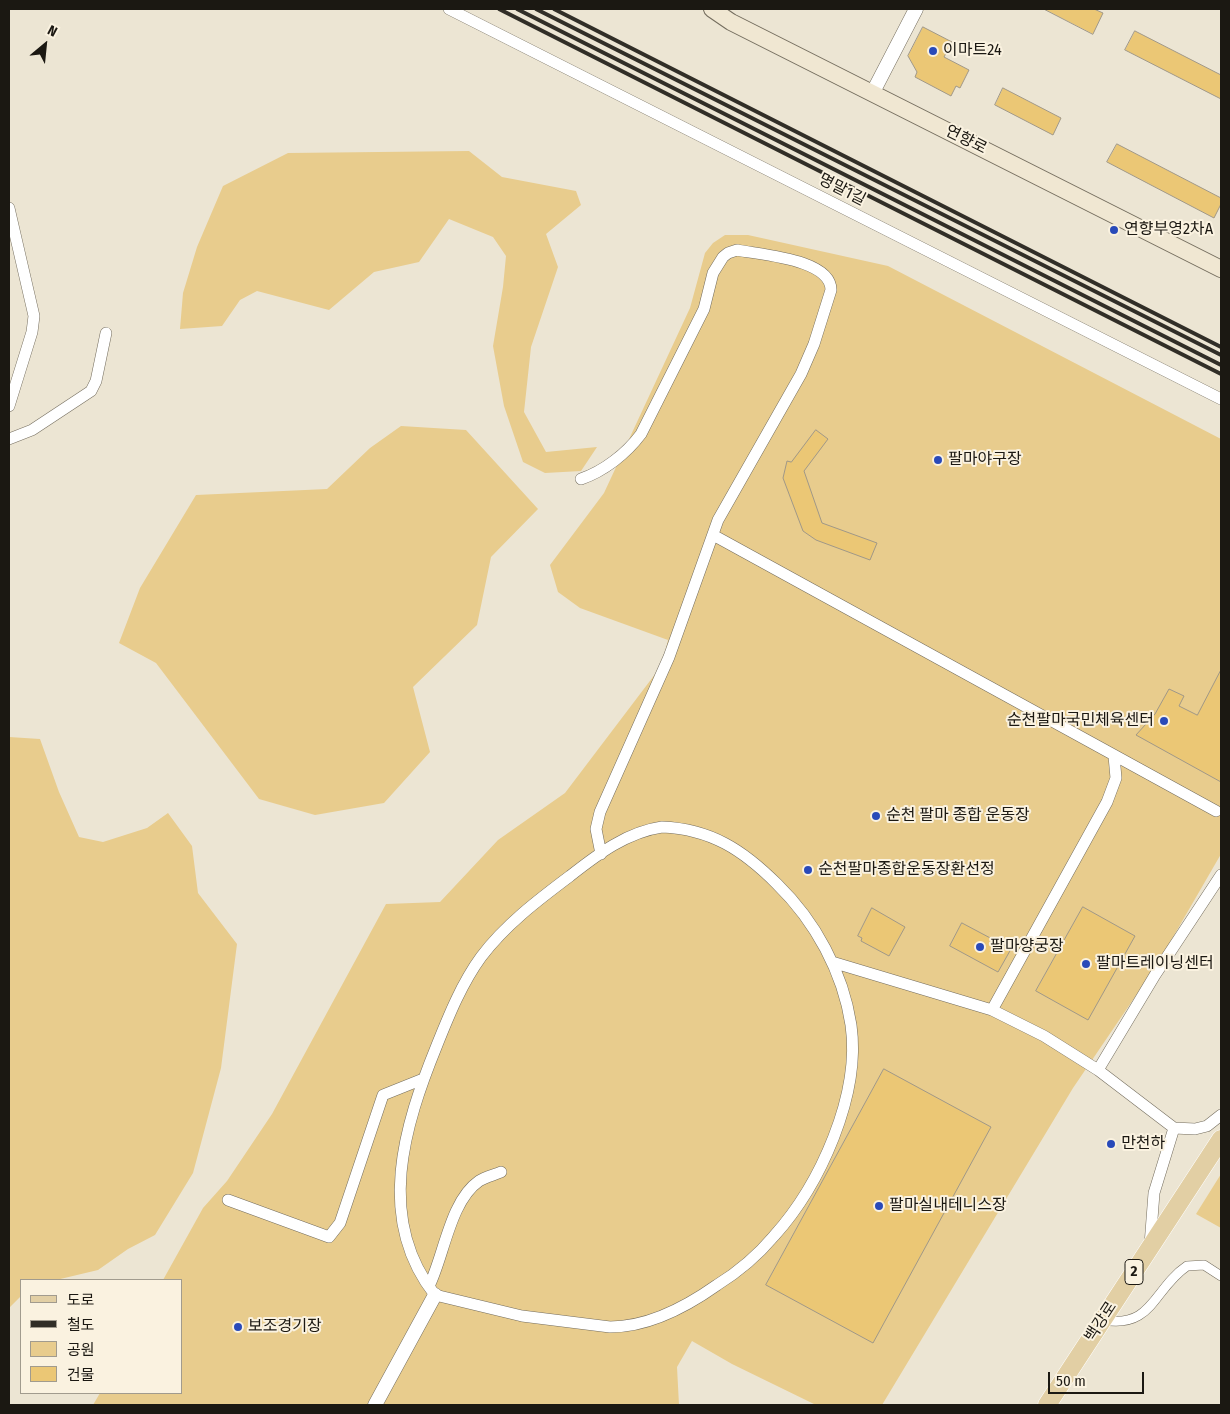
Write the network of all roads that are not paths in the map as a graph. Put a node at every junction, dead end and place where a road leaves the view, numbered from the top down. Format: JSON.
{"nodes":[{"id":1,"x":450,"y":9,"type":"edge"},
{"id":2,"x":712,"y":9,"type":"edge"},
{"id":3,"x":916,"y":9,"type":"edge"},
{"id":4,"x":873,"y":92,"type":"junction"},
{"id":5,"x":9,"y":208,"type":"edge"},
{"id":6,"x":1221,"y":269,"type":"edge"},
{"id":7,"x":106,"y":333,"type":"dead end"},
{"id":8,"x":1221,"y":399,"type":"edge"},
{"id":9,"x":9,"y":406,"type":"edge"},
{"id":10,"x":9,"y":438,"type":"edge"},
{"id":11,"x":581,"y":479,"type":"dead end"},
{"id":12,"x":713,"y":535,"type":"junction"},
{"id":13,"x":1114,"y":756,"type":"junction"},
{"id":14,"x":1216,"y":811,"type":"dead end"},
{"id":15,"x":601,"y":854,"type":"junction"},
{"id":16,"x":1221,"y":875,"type":"edge"},
{"id":17,"x":832,"y":962,"type":"junction"},
{"id":18,"x":992,"y":1010,"type":"junction"},
{"id":19,"x":1098,"y":1070,"type":"junction"},
{"id":20,"x":423,"y":1078,"type":"junction"},
{"id":21,"x":1221,"y":1115,"type":"edge"},
{"id":22,"x":1174,"y":1128,"type":"junction"},
{"id":23,"x":1221,"y":1138,"type":"edge"},
{"id":24,"x":501,"y":1172,"type":"dead end"},
{"id":25,"x":228,"y":1200,"type":"dead end"},
{"id":26,"x":1150,"y":1248,"type":"junction"},
{"id":27,"x":1221,"y":1276,"type":"edge"},
{"id":28,"x":432,"y":1291,"type":"junction"},
{"id":29,"x":1103,"y":1320,"type":"junction"},
{"id":30,"x":375,"y":1405,"type":"edge"},
{"id":31,"x":1046,"y":1405,"type":"edge"}],
"edges":[{"from":1,"to":8,"type":"street","name":"명말1길"},
{"from":2,"to":4,"type":"main road","name":"연향로"},
{"from":3,"to":4,"type":"street"},
{"from":4,"to":6,"type":"main road","name":"연향로"},
{"from":5,"to":9,"type":"street"},
{"from":7,"to":10,"type":"street"},
{"from":11,"to":12,"type":"street"},
{"from":12,"to":13,"type":"street"},
{"from":12,"to":15,"type":"street"},
{"from":13,"to":14,"type":"street"},
{"from":13,"to":18,"type":"street"},
{"from":15,"to":17,"type":"street"},
{"from":15,"to":20,"type":"street"},
{"from":16,"to":19,"type":"street"},
{"from":17,"to":18,"type":"street"},
{"from":17,"to":28,"type":"street"},
{"from":18,"to":19,"type":"street"},
{"from":19,"to":22,"type":"street"},
{"from":20,"to":25,"type":"street"},
{"from":20,"to":28,"type":"street"},
{"from":21,"to":22,"type":"street"},
{"from":22,"to":26,"type":"street"},
{"from":23,"to":26,"type":"main road","name":"백강로","number":"2"},
{"from":24,"to":28,"type":"street"},
{"from":26,"to":29,"type":"main road","name":"백강로","number":"2"},
{"from":27,"to":29,"type":"street"},
{"from":28,"to":30,"type":"street"},
{"from":29,"to":31,"type":"main road","name":"백강로","number":"2"}]}
